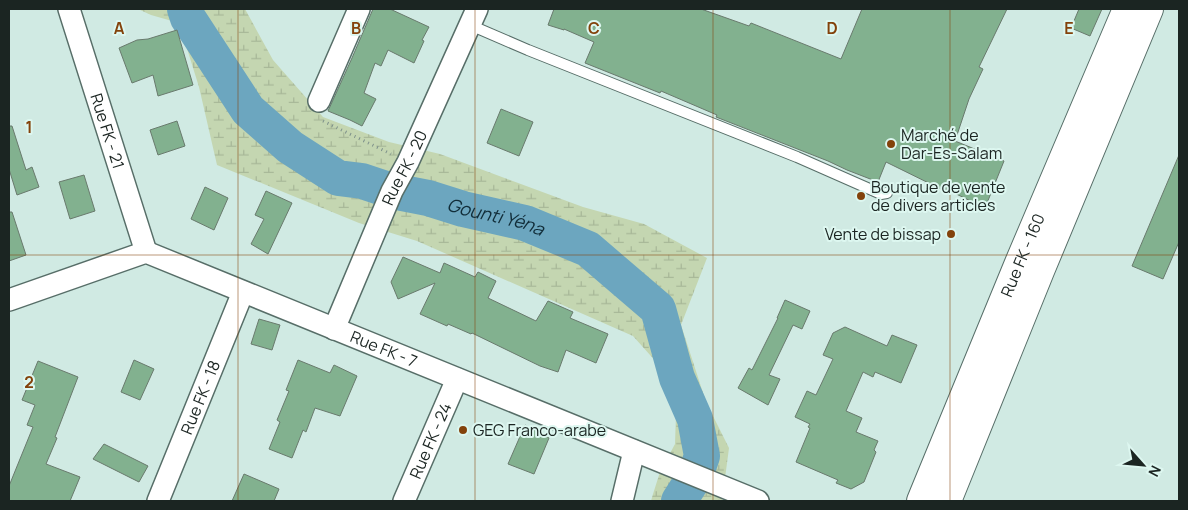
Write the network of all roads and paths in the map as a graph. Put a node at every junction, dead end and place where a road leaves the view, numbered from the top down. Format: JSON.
{"nodes":[{"id":1,"x":69,"y":9,"type":"edge"},
{"id":2,"x":358,"y":9,"type":"edge"},
{"id":3,"x":1127,"y":9,"type":"edge"},
{"id":4,"x":1149,"y":9,"type":"edge"},
{"id":5,"x":474,"y":17,"type":"edge"},
{"id":6,"x":319,"y":101,"type":"joint"},
{"id":7,"x":408,"y":162,"type":"junction"},
{"id":8,"x":887,"y":193,"type":"dead end"},
{"id":9,"x":146,"y":252,"type":"junction"},
{"id":10,"x":1030,"y":267,"type":"junction"},
{"id":11,"x":244,"y":292,"type":"junction"},
{"id":12,"x":9,"y":300,"type":"edge"},
{"id":13,"x":334,"y":329,"type":"junction"},
{"id":14,"x":457,"y":379,"type":"junction"},
{"id":15,"x":634,"y":451,"type":"junction"},
{"id":16,"x":158,"y":501,"type":"edge"},
{"id":17,"x":404,"y":501,"type":"edge"},
{"id":18,"x":622,"y":501,"type":"edge"},
{"id":19,"x":758,"y":501,"type":"edge"},
{"id":20,"x":921,"y":501,"type":"edge"},
{"id":21,"x":947,"y":501,"type":"edge"}],
"edges":[{"from":1,"to":9,"type":"street","name":"Rue FK - 21"},
{"from":2,"to":6,"type":"street"},
{"from":3,"to":10,"type":"main road","name":"Rue FK - 160"},
{"from":4,"to":10,"type":"main road","name":"Rue FK - 160"},
{"from":5,"to":7,"type":"street","name":"Rue FK - 20"},
{"from":5,"to":8,"type":"lane"},
{"from":6,"to":7,"type":"path"},
{"from":7,"to":13,"type":"street","name":"Rue FK - 20"},
{"from":9,"to":11,"type":"street","name":"Rue FK - 7"},
{"from":9,"to":12,"type":"street"},
{"from":10,"to":20,"type":"main road","name":"Rue FK - 160"},
{"from":10,"to":21,"type":"main road","name":"Rue FK - 160"},
{"from":11,"to":13,"type":"street","name":"Rue FK - 7"},
{"from":11,"to":16,"type":"street","name":"Rue FK - 18"},
{"from":13,"to":14,"type":"street","name":"Rue FK - 7"},
{"from":14,"to":15,"type":"street","name":"Rue FK - 7"},
{"from":14,"to":17,"type":"street","name":"Rue FK - 24"},
{"from":15,"to":18,"type":"street"},
{"from":15,"to":19,"type":"street","name":"Rue FK - 7"}]}
